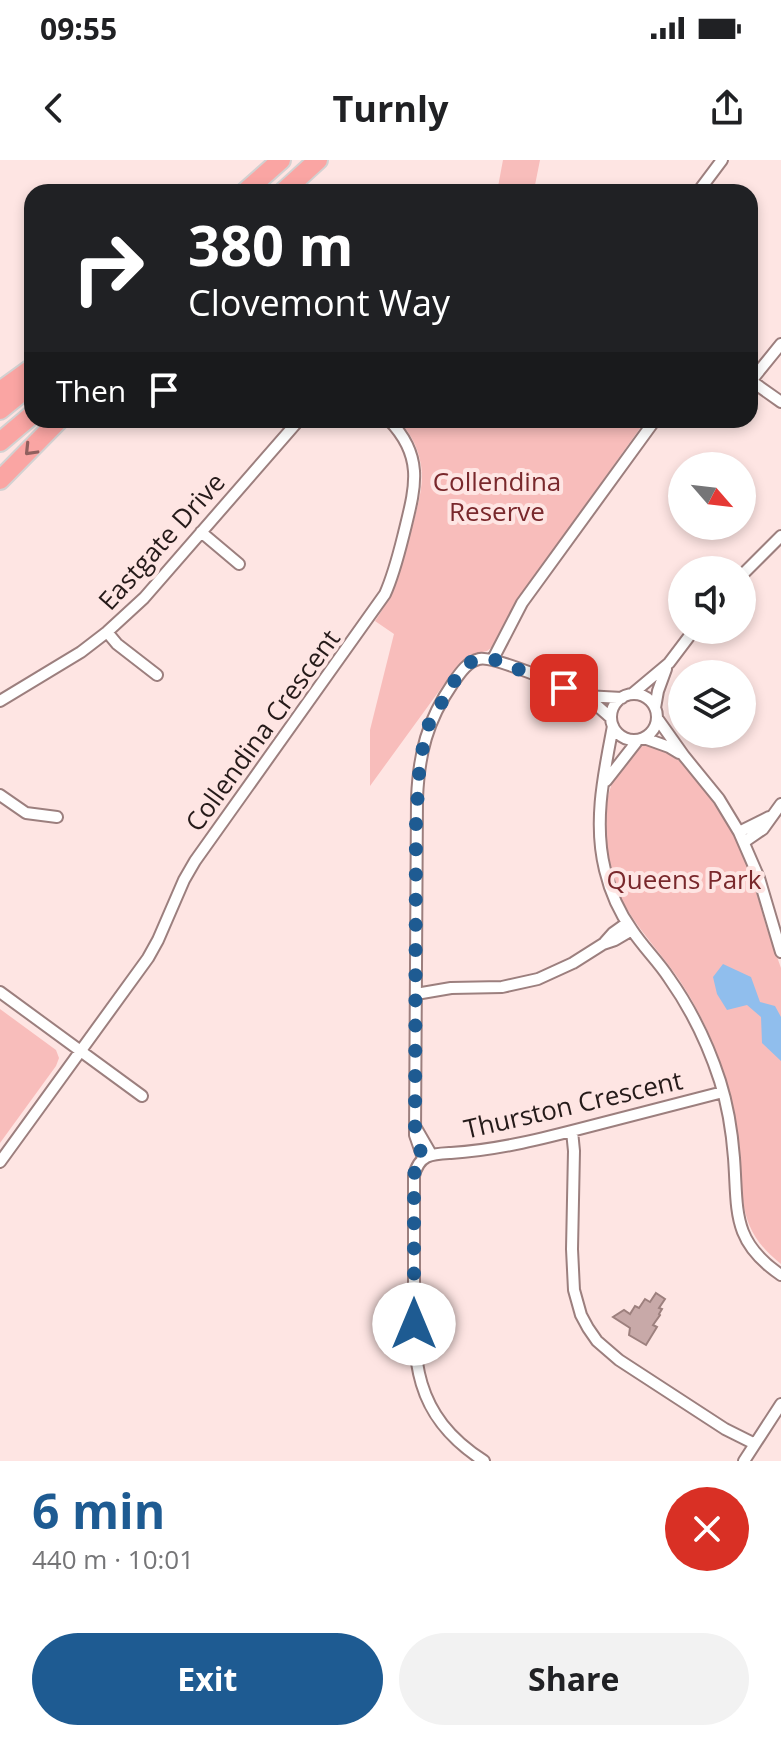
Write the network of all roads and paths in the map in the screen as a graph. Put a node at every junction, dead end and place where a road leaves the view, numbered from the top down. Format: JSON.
{"nodes":[{"id":1,"x":281,"y":160,"type":"edge"},
{"id":2,"x":318,"y":160,"type":"edge"},
{"id":3,"x":722,"y":160,"type":"edge"},
{"id":4,"x":254,"y":184,"type":"edge"},
{"id":5,"x":292,"y":184,"type":"edge"},
{"id":6,"x":704,"y":184,"type":"edge"},
{"id":7,"x":781,"y":344,"type":"edge"},
{"id":8,"x":24,"y":374,"type":"edge"},
{"id":9,"x":758,"y":374,"type":"edge"},
{"id":10,"x":758,"y":386,"type":"edge"},
{"id":11,"x":24,"y":390,"type":"edge"},
{"id":12,"x":0,"y":391,"type":"edge"},
{"id":13,"x":781,"y":402,"type":"edge"},
{"id":14,"x":0,"y":410,"type":"edge"},
{"id":15,"x":24,"y":422,"type":"edge"},
{"id":16,"x":51,"y":428,"type":"edge"},
{"id":17,"x":292,"y":428,"type":"edge"},
{"id":18,"x":397,"y":428,"type":"edge"},
{"id":19,"x":649,"y":428,"type":"edge"},
{"id":20,"x":0,"y":442,"type":"edge"},
{"id":21,"x":0,"y":480,"type":"edge"},
{"id":22,"x":201,"y":532,"type":"junction"},
{"id":23,"x":781,"y":536,"type":"edge"},
{"id":24,"x":756,"y":561,"type":"edge"},
{"id":25,"x":239,"y":564,"type":"dead end"},
{"id":26,"x":107,"y":632,"type":"junction"},
{"id":27,"x":683,"y":644,"type":"edge"},
{"id":28,"x":671,"y":660,"type":"edge"},
{"id":29,"x":498,"y":661,"type":"junction"},
{"id":30,"x":668,"y":664,"type":"edge"},
{"id":31,"x":668,"y":666,"type":"edge"},
{"id":32,"x":157,"y":675,"type":"dead end"},
{"id":33,"x":585,"y":696,"type":"junction"},
{"id":34,"x":627,"y":696,"type":"junction"},
{"id":35,"x":0,"y":701,"type":"edge"},
{"id":36,"x":656,"y":713,"type":"junction"},
{"id":37,"x":612,"y":722,"type":"junction"},
{"id":38,"x":641,"y":739,"type":"junction"},
{"id":39,"x":684,"y":756,"type":"junction"},
{"id":40,"x":604,"y":782,"type":"junction"},
{"id":41,"x":0,"y":795,"type":"edge"},
{"id":42,"x":781,"y":804,"type":"edge"},
{"id":43,"x":57,"y":817,"type":"dead end"},
{"id":44,"x":742,"y":837,"type":"junction"},
{"id":45,"x":630,"y":926,"type":"junction"},
{"id":46,"x":781,"y":952,"type":"edge"},
{"id":47,"x":416,"y":988,"type":"junction"},
{"id":48,"x":0,"y":992,"type":"edge"},
{"id":49,"x":81,"y":1051,"type":"junction"},
{"id":50,"x":723,"y":1092,"type":"junction"},
{"id":51,"x":142,"y":1096,"type":"dead end"},
{"id":52,"x":567,"y":1132,"type":"junction"},
{"id":53,"x":427,"y":1156,"type":"junction"},
{"id":54,"x":0,"y":1162,"type":"edge"},
{"id":55,"x":781,"y":1275,"type":"edge"},
{"id":56,"x":781,"y":1404,"type":"edge"},
{"id":57,"x":749,"y":1452,"type":"edge"},
{"id":58,"x":484,"y":1461,"type":"edge"}],
"edges":[{"from":1,"to":4,"type":"highway"},
{"from":2,"to":5,"type":"highway"},
{"from":3,"to":6,"type":"street"},
{"from":7,"to":9,"type":"street"},
{"from":8,"to":12,"type":"highway"},
{"from":10,"to":13,"type":"street"},
{"from":11,"to":14,"type":"highway"},
{"from":15,"to":20,"type":"highway"},
{"from":16,"to":21,"type":"highway","one_way":true},
{"from":17,"to":22,"type":"street","name":"Eastgate Drive"},
{"from":18,"to":49,"type":"street","name":"Collendina Crescent"},
{"from":19,"to":29,"type":"street"},
{"from":22,"to":25,"type":"street"},
{"from":22,"to":26,"type":"street","name":"Eastgate Drive"},
{"from":23,"to":24,"type":"street"},
{"from":26,"to":32,"type":"street"},
{"from":26,"to":35,"type":"street","name":"Eastgate Drive"},
{"from":27,"to":28,"type":"street"},
{"from":29,"to":33,"type":"street"},
{"from":29,"to":47,"type":"street"},
{"from":30,"to":34,"type":"street"},
{"from":31,"to":36,"type":"street"},
{"from":33,"to":34,"type":"street"},
{"from":33,"to":37,"type":"street"},
{"from":34,"to":36,"type":"street"},
{"from":34,"to":37,"type":"street"},
{"from":36,"to":38,"type":"street"},
{"from":36,"to":39,"type":"street"},
{"from":37,"to":38,"type":"street"},
{"from":37,"to":40,"type":"street"},
{"from":38,"to":39,"type":"street"},
{"from":38,"to":40,"type":"street"},
{"from":39,"to":44,"type":"street"},
{"from":40,"to":45,"type":"street"},
{"from":41,"to":43,"type":"street"},
{"from":42,"to":44,"type":"street"},
{"from":44,"to":46,"type":"street"},
{"from":45,"to":47,"type":"street"},
{"from":45,"to":50,"type":"street"},
{"from":47,"to":53,"type":"street"},
{"from":48,"to":49,"type":"street"},
{"from":49,"to":51,"type":"street"},
{"from":49,"to":54,"type":"street","name":"Collendina Crescent"},
{"from":50,"to":52,"type":"street","name":"Thurston Crescent"},
{"from":50,"to":55,"type":"street"},
{"from":52,"to":53,"type":"street","name":"Thurston Crescent"},
{"from":52,"to":57,"type":"street"},
{"from":53,"to":58,"type":"street"},
{"from":56,"to":57,"type":"street"}]}
